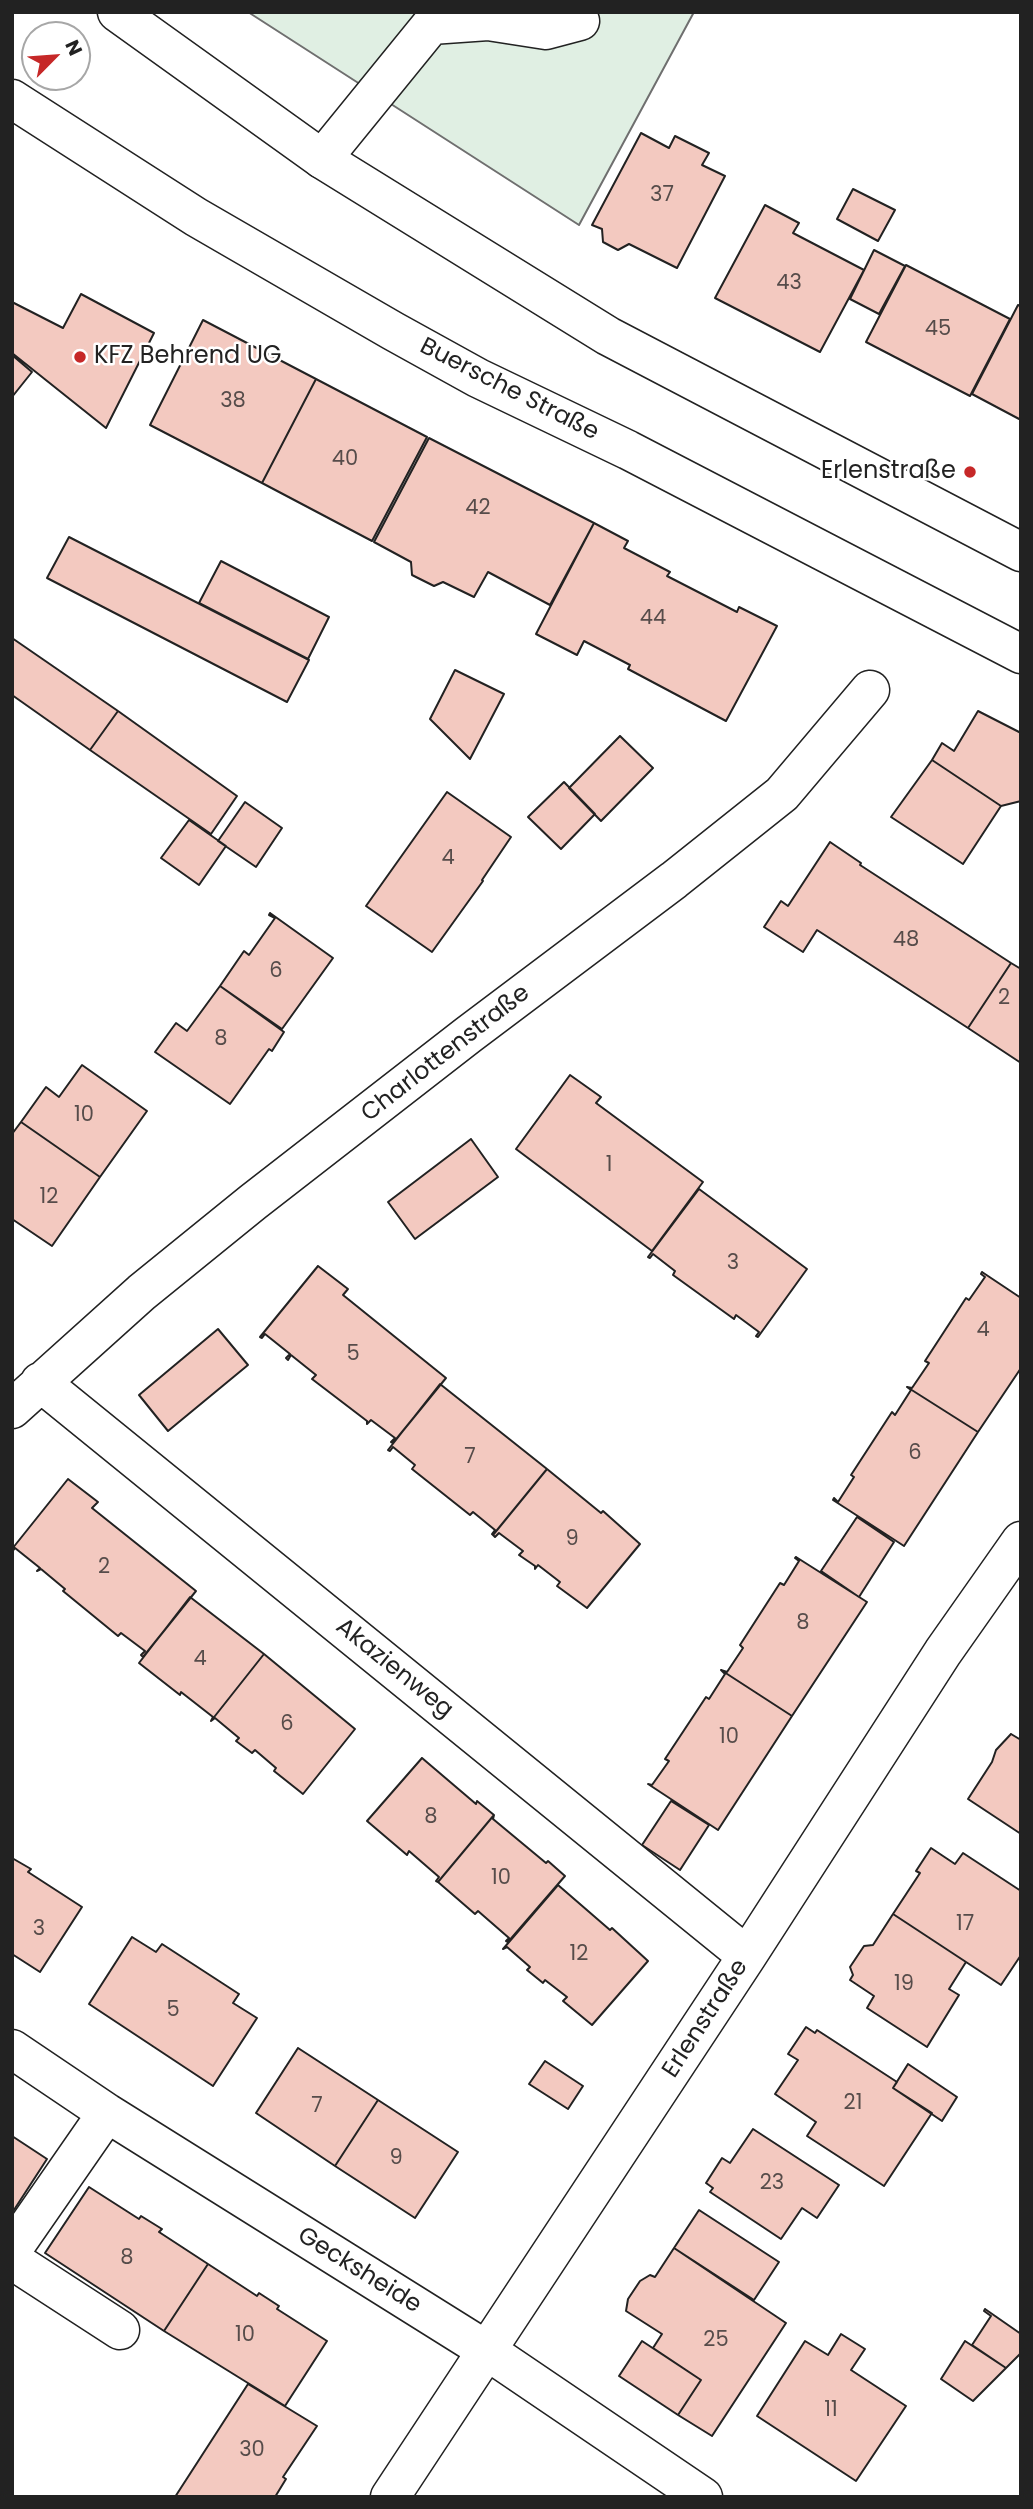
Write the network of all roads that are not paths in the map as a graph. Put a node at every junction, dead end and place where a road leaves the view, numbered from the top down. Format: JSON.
{"nodes":[{"id":1,"x":117,"y":12,"type":"edge"},
{"id":2,"x":580,"y":21,"type":"dead end"},
{"id":3,"x":12,"y":99,"type":"edge"},
{"id":4,"x":322,"y":159,"type":"junction"},
{"id":5,"x":1021,"y":552,"type":"edge"},
{"id":6,"x":1021,"y":654,"type":"edge"},
{"id":7,"x":870,"y":690,"type":"dead end"},
{"id":8,"x":40,"y":1382,"type":"junction"},
{"id":9,"x":12,"y":1409,"type":"edge"},
{"id":10,"x":1021,"y":1541,"type":"edge"},
{"id":11,"x":747,"y":1956,"type":"junction"},
{"id":12,"x":12,"y":2049,"type":"edge"},
{"id":13,"x":107,"y":2113,"type":"junction"},
{"id":14,"x":12,"y":2250,"type":"edge"},
{"id":15,"x":12,"y":2260,"type":"edge"},
{"id":16,"x":120,"y":2330,"type":"dead end"},
{"id":17,"x":486,"y":2350,"type":"junction"},
{"id":18,"x":390,"y":2497,"type":"edge"},
{"id":19,"x":703,"y":2497,"type":"edge"}],
"edges":[{"from":1,"to":4,"type":"street"},
{"from":2,"to":4,"type":"street"},
{"from":3,"to":6,"type":"street","name":"Buersche Straße"},
{"from":4,"to":5,"type":"street"},
{"from":7,"to":8,"type":"street","name":"Charlottenstraße"},
{"from":8,"to":9,"type":"street","name":"Charlottenstraße"},
{"from":8,"to":11,"type":"street","name":"Akazienweg"},
{"from":10,"to":11,"type":"street","name":"Erlenstraße"},
{"from":11,"to":17,"type":"street","name":"Erlenstraße"},
{"from":12,"to":13,"type":"street","name":"Gecksheide"},
{"from":13,"to":14,"type":"street"},
{"from":13,"to":17,"type":"street","name":"Gecksheide"},
{"from":15,"to":16,"type":"street"},
{"from":17,"to":18,"type":"street","name":"Erlenstraße"},
{"from":17,"to":19,"type":"street","name":"Gecksheide"}]}
